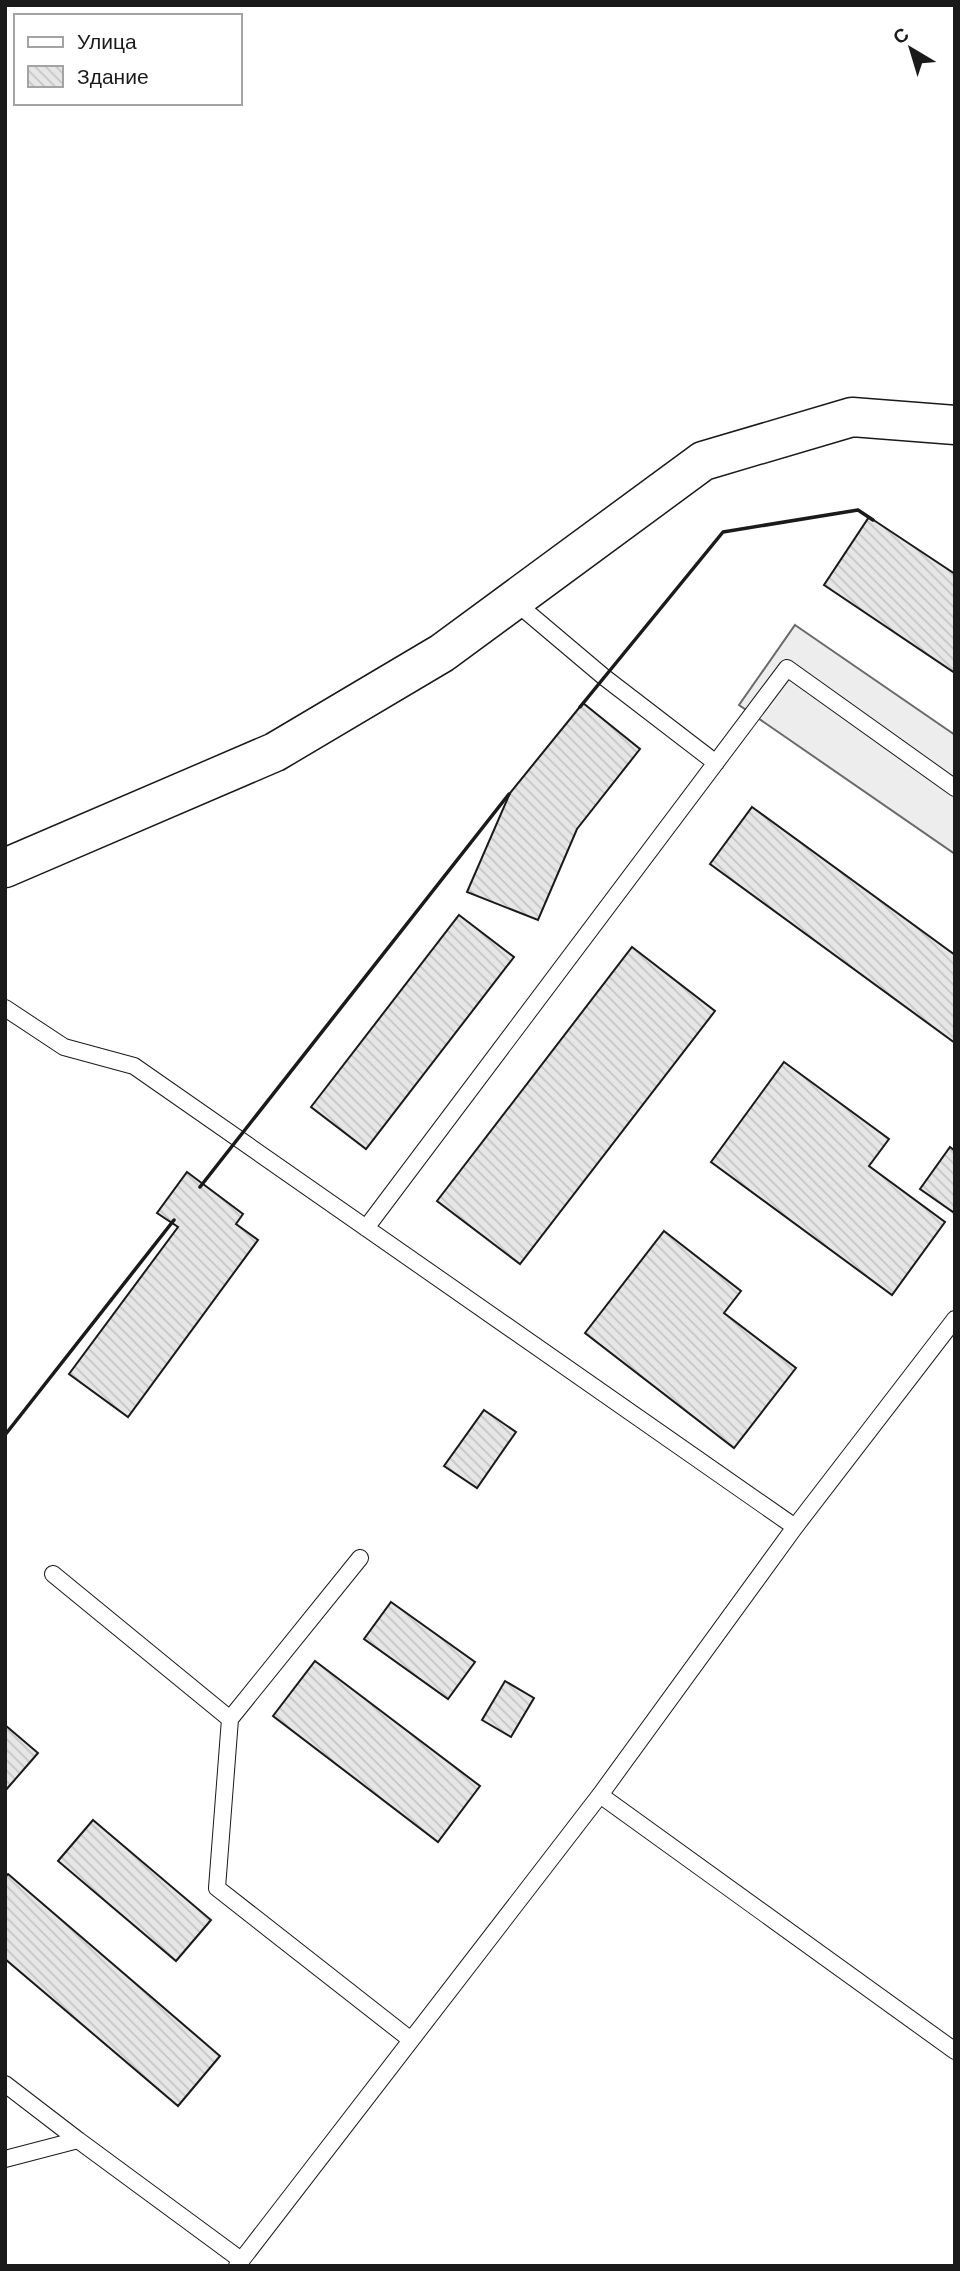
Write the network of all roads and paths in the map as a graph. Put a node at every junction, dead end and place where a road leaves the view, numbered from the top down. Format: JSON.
{"nodes":[{"id":1,"x":955,"y":425,"type":"edge"},
{"id":2,"x":514,"y":601,"type":"junction"},
{"id":3,"x":716,"y":763,"type":"junction"},
{"id":4,"x":955,"y":788,"type":"edge"},
{"id":5,"x":5,"y":868,"type":"edge"},
{"id":6,"x":5,"y":1008,"type":"edge"},
{"id":7,"x":366,"y":1228,"type":"junction"},
{"id":8,"x":955,"y":1319,"type":"edge"},
{"id":9,"x":795,"y":1527,"type":"junction"},
{"id":10,"x":360,"y":1558,"type":"dead end"},
{"id":11,"x":53,"y":1574,"type":"dead end"},
{"id":12,"x":230,"y":1719,"type":"junction"},
{"id":13,"x":600,"y":1795,"type":"junction"},
{"id":14,"x":411,"y":2040,"type":"junction"},
{"id":15,"x":955,"y":2051,"type":"edge"},
{"id":16,"x":5,"y":2084,"type":"edge"},
{"id":17,"x":78,"y":2140,"type":"junction"},
{"id":18,"x":5,"y":2160,"type":"edge"},
{"id":19,"x":239,"y":2263,"type":"edge"}],
"edges":[{"from":1,"to":2,"type":"street"},
{"from":2,"to":3,"type":"lane"},
{"from":2,"to":5,"type":"street"},
{"from":3,"to":4,"type":"lane"},
{"from":3,"to":7,"type":"lane"},
{"from":6,"to":7,"type":"lane"},
{"from":7,"to":9,"type":"lane"},
{"from":8,"to":9,"type":"lane"},
{"from":9,"to":13,"type":"lane"},
{"from":10,"to":12,"type":"lane"},
{"from":11,"to":12,"type":"lane"},
{"from":12,"to":14,"type":"lane"},
{"from":13,"to":14,"type":"lane"},
{"from":13,"to":15,"type":"lane"},
{"from":14,"to":19,"type":"lane"},
{"from":16,"to":17,"type":"lane"},
{"from":17,"to":18,"type":"lane"},
{"from":17,"to":19,"type":"lane"}]}
